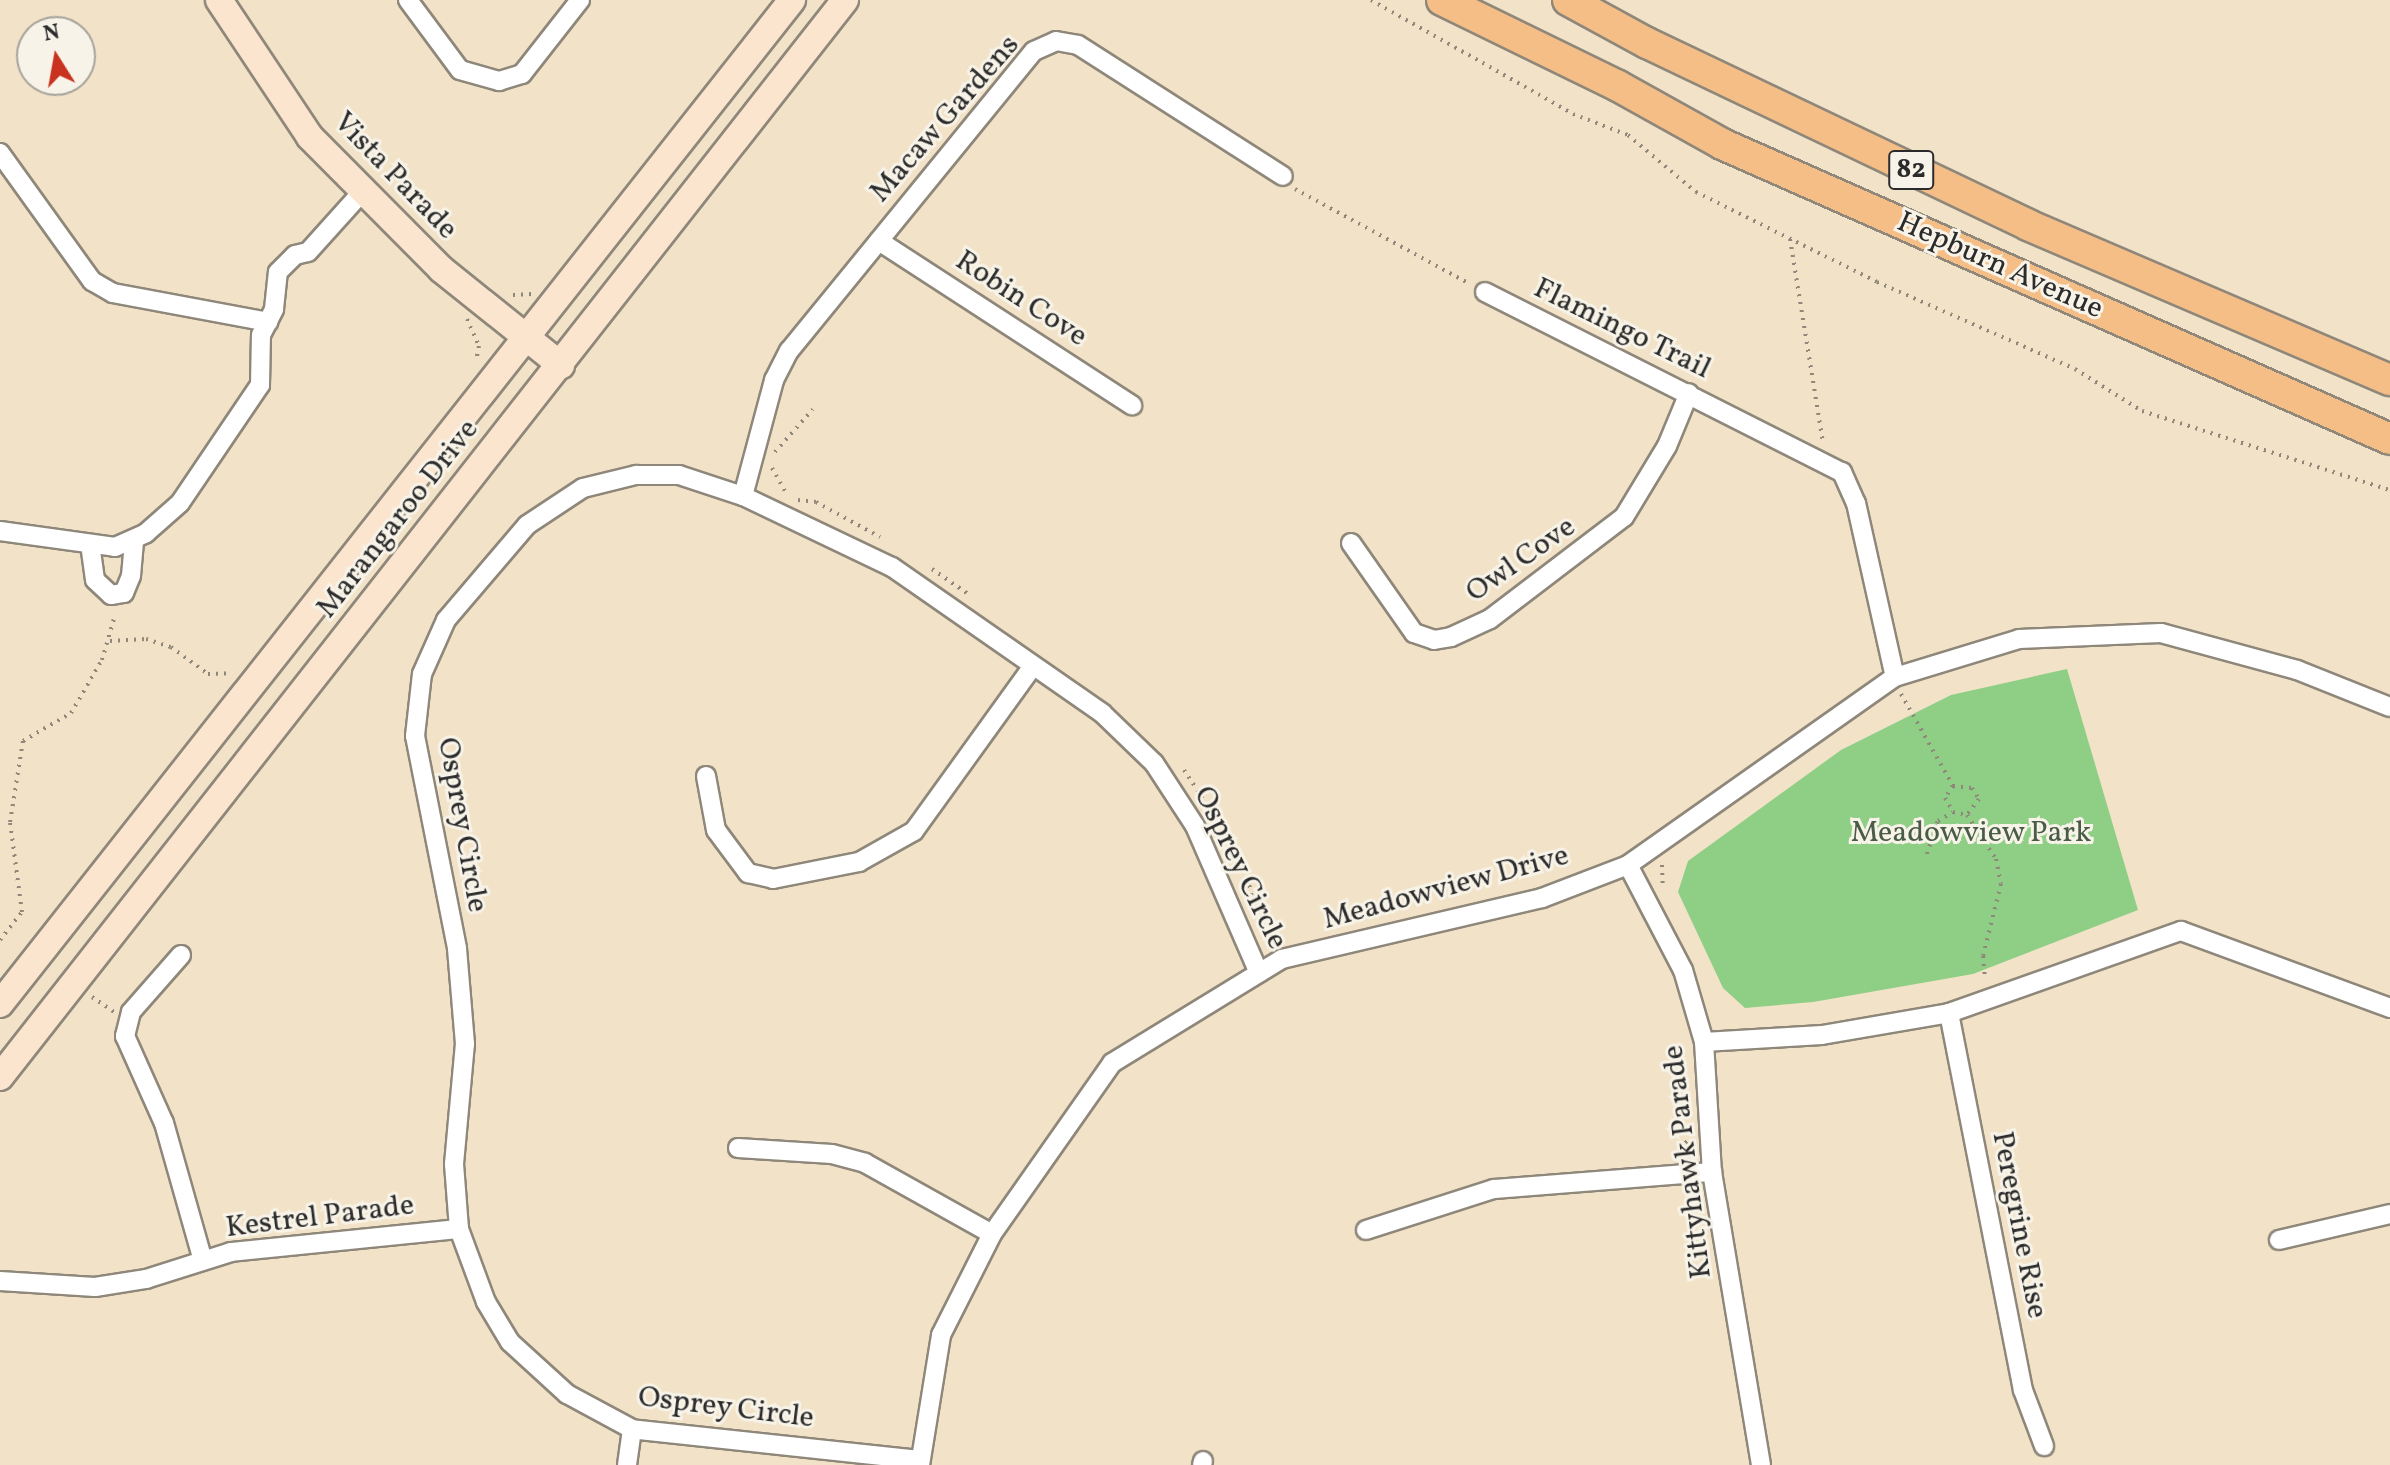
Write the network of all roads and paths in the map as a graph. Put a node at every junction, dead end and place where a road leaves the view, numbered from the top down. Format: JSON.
{"nodes":[{"id":1,"x":408,"y":0,"type":"edge"},
{"id":2,"x":580,"y":0,"type":"edge"},
{"id":3,"x":792,"y":0,"type":"edge"},
{"id":4,"x":845,"y":0,"type":"edge"},
{"id":5,"x":1371,"y":0,"type":"edge"},
{"id":6,"x":1442,"y":0,"type":"edge"},
{"id":7,"x":1568,"y":0,"type":"edge"},
{"id":8,"x":221,"y":1,"type":"edge"},
{"id":9,"x":0,"y":153,"type":"edge"},
{"id":10,"x":1283,"y":176,"type":"joint"},
{"id":11,"x":363,"y":191,"type":"junction"},
{"id":12,"x":1790,"y":239,"type":"junction"},
{"id":13,"x":879,"y":241,"type":"junction"},
{"id":14,"x":1485,"y":292,"type":"joint"},
{"id":15,"x":268,"y":322,"type":"junction"},
{"id":16,"x":525,"y":336,"type":"junction"},
{"id":17,"x":561,"y":365,"type":"junction"},
{"id":18,"x":2390,"y":380,"type":"edge"},
{"id":19,"x":1689,"y":393,"type":"junction"},
{"id":20,"x":1132,"y":405,"type":"dead end"},
{"id":21,"x":813,"y":409,"type":"dead end"},
{"id":22,"x":2390,"y":439,"type":"edge"},
{"id":23,"x":1827,"y":464,"type":"junction"},
{"id":24,"x":2390,"y":490,"type":"edge"},
{"id":25,"x":743,"y":496,"type":"junction"},
{"id":26,"x":0,"y":531,"type":"edge"},
{"id":27,"x":134,"y":539,"type":"junction"},
{"id":28,"x":890,"y":543,"type":"dead end"},
{"id":29,"x":1351,"y":543,"type":"dead end"},
{"id":30,"x":90,"y":544,"type":"junction"},
{"id":31,"x":925,"y":564,"type":"dead end"},
{"id":32,"x":119,"y":594,"type":"junction"},
{"id":33,"x":973,"y":597,"type":"dead end"},
{"id":34,"x":110,"y":641,"type":"junction"},
{"id":35,"x":1033,"y":666,"type":"junction"},
{"id":36,"x":239,"y":670,"type":"dead end"},
{"id":37,"x":1895,"y":677,"type":"junction"},
{"id":38,"x":1912,"y":691,"type":"dead end"},
{"id":39,"x":1902,"y":696,"type":"junction"},
{"id":40,"x":1889,"y":702,"type":"dead end"},
{"id":41,"x":2390,"y":707,"type":"edge"},
{"id":42,"x":1176,"y":759,"type":"dead end"},
{"id":43,"x":706,"y":776,"type":"dead end"},
{"id":44,"x":1953,"y":786,"type":"junction"},
{"id":45,"x":1953,"y":812,"type":"junction"},
{"id":46,"x":1967,"y":815,"type":"junction"},
{"id":47,"x":1927,"y":854,"type":"dead end"},
{"id":48,"x":1667,"y":857,"type":"dead end"},
{"id":49,"x":1628,"y":865,"type":"junction"},
{"id":50,"x":1667,"y":896,"type":"dead end"},
{"id":51,"x":0,"y":940,"type":"edge"},
{"id":52,"x":1289,"y":944,"type":"dead end"},
{"id":53,"x":181,"y":955,"type":"dead end"},
{"id":54,"x":1259,"y":973,"type":"junction"},
{"id":55,"x":90,"y":995,"type":"dead end"},
{"id":56,"x":1989,"y":999,"type":"junction"},
{"id":57,"x":0,"y":1004,"type":"edge"},
{"id":58,"x":2390,"y":1008,"type":"edge"},
{"id":59,"x":1949,"y":1013,"type":"junction"},
{"id":60,"x":129,"y":1023,"type":"junction"},
{"id":61,"x":1704,"y":1042,"type":"junction"},
{"id":62,"x":0,"y":1077,"type":"edge"},
{"id":63,"x":1693,"y":1132,"type":"dead end"},
{"id":64,"x":738,"y":1148,"type":"dead end"},
{"id":65,"x":1670,"y":1158,"type":"dead end"},
{"id":66,"x":1712,"y":1172,"type":"junction"},
{"id":67,"x":2390,"y":1214,"type":"edge"},
{"id":68,"x":459,"y":1229,"type":"junction"},
{"id":69,"x":1366,"y":1230,"type":"dead end"},
{"id":70,"x":992,"y":1234,"type":"junction"},
{"id":71,"x":2279,"y":1240,"type":"dead end"},
{"id":72,"x":203,"y":1261,"type":"junction"},
{"id":73,"x":0,"y":1281,"type":"edge"},
{"id":74,"x":632,"y":1429,"type":"junction"},
{"id":75,"x":2044,"y":1446,"type":"dead end"},
{"id":76,"x":920,"y":1462,"type":"edge"},
{"id":77,"x":627,"y":1465,"type":"edge"},
{"id":78,"x":1761,"y":1465,"type":"edge"}],
"edges":[{"from":1,"to":2,"type":"street"},
{"from":3,"to":16,"type":"main road","name":"Marangaroo Drive"},
{"from":4,"to":17,"type":"main road","name":"Marangaroo Drive"},
{"from":5,"to":12,"type":"path"},
{"from":6,"to":22,"type":"main road","name":"Hepburn Avenue","number":"82"},
{"from":7,"to":18,"type":"main road","name":"Hepburn Avenue","number":"82"},
{"from":8,"to":11,"type":"main road","name":"Vista Parade"},
{"from":9,"to":15,"type":"street"},
{"from":10,"to":13,"type":"street","name":"Macaw Gardens"},
{"from":10,"to":14,"type":"path","name":"Flamingo Trail"},
{"from":11,"to":15,"type":"street"},
{"from":11,"to":16,"type":"main road","name":"Vista Parade"},
{"from":12,"to":23,"type":"path"},
{"from":12,"to":24,"type":"path"},
{"from":13,"to":20,"type":"street","name":"Robin Cove"},
{"from":13,"to":25,"type":"street","name":"Macaw Gardens"},
{"from":14,"to":19,"type":"street","name":"Flamingo Trail"},
{"from":15,"to":27,"type":"street"},
{"from":16,"to":17,"type":"main road","name":"Vista Parade"},
{"from":16,"to":57,"type":"main road","name":"Marangaroo Drive"},
{"from":17,"to":62,"type":"main road","name":"Marangaroo Drive"},
{"from":19,"to":23,"type":"street","name":"Flamingo Trail"},
{"from":19,"to":29,"type":"street","name":"Owl Cove"},
{"from":21,"to":28,"type":"path"},
{"from":23,"to":37,"type":"street","name":"Flamingo Trail"},
{"from":25,"to":35,"type":"street","name":"Osprey Circle"},
{"from":25,"to":68,"type":"street","name":"Osprey Circle"},
{"from":26,"to":30,"type":"street"},
{"from":27,"to":30,"type":"street"},
{"from":27,"to":32,"type":"street"},
{"from":30,"to":32,"type":"street"},
{"from":31,"to":33,"type":"path"},
{"from":32,"to":34,"type":"path"},
{"from":34,"to":36,"type":"path"},
{"from":34,"to":51,"type":"path"},
{"from":35,"to":43,"type":"street"},
{"from":35,"to":54,"type":"street","name":"Osprey Circle"},
{"from":37,"to":39,"type":"path"},
{"from":37,"to":41,"type":"street","name":"Meadowview Drive"},
{"from":37,"to":49,"type":"street","name":"Meadowview Drive"},
{"from":38,"to":39,"type":"path"},
{"from":39,"to":40,"type":"path"},
{"from":39,"to":44,"type":"path"},
{"from":42,"to":52,"type":"path"},
{"from":44,"to":45,"type":"path"},
{"from":44,"to":46,"type":"path"},
{"from":45,"to":46,"type":"path"},
{"from":45,"to":47,"type":"path"},
{"from":46,"to":56,"type":"path"},
{"from":48,"to":50,"type":"path"},
{"from":49,"to":54,"type":"street","name":"Meadowview Drive"},
{"from":49,"to":61,"type":"street","name":"Kittyhawk Parade"},
{"from":53,"to":60,"type":"street"},
{"from":54,"to":70,"type":"street","name":"Meadowview Drive"},
{"from":55,"to":60,"type":"path"},
{"from":56,"to":58,"type":"street"},
{"from":56,"to":59,"type":"street"},
{"from":59,"to":61,"type":"street"},
{"from":59,"to":75,"type":"street","name":"Peregrine Rise"},
{"from":60,"to":72,"type":"street"},
{"from":61,"to":66,"type":"street","name":"Kittyhawk Parade"},
{"from":63,"to":65,"type":"path"},
{"from":64,"to":70,"type":"street"},
{"from":66,"to":69,"type":"street"},
{"from":66,"to":78,"type":"street","name":"Kittyhawk Parade"},
{"from":67,"to":71,"type":"street"},
{"from":68,"to":72,"type":"street","name":"Kestrel Parade"},
{"from":68,"to":74,"type":"street","name":"Osprey Circle"},
{"from":70,"to":76,"type":"street","name":"Meadowview Drive"},
{"from":72,"to":73,"type":"street","name":"Kestrel Parade"},
{"from":74,"to":76,"type":"street","name":"Osprey Circle"},
{"from":74,"to":77,"type":"street"}]}
